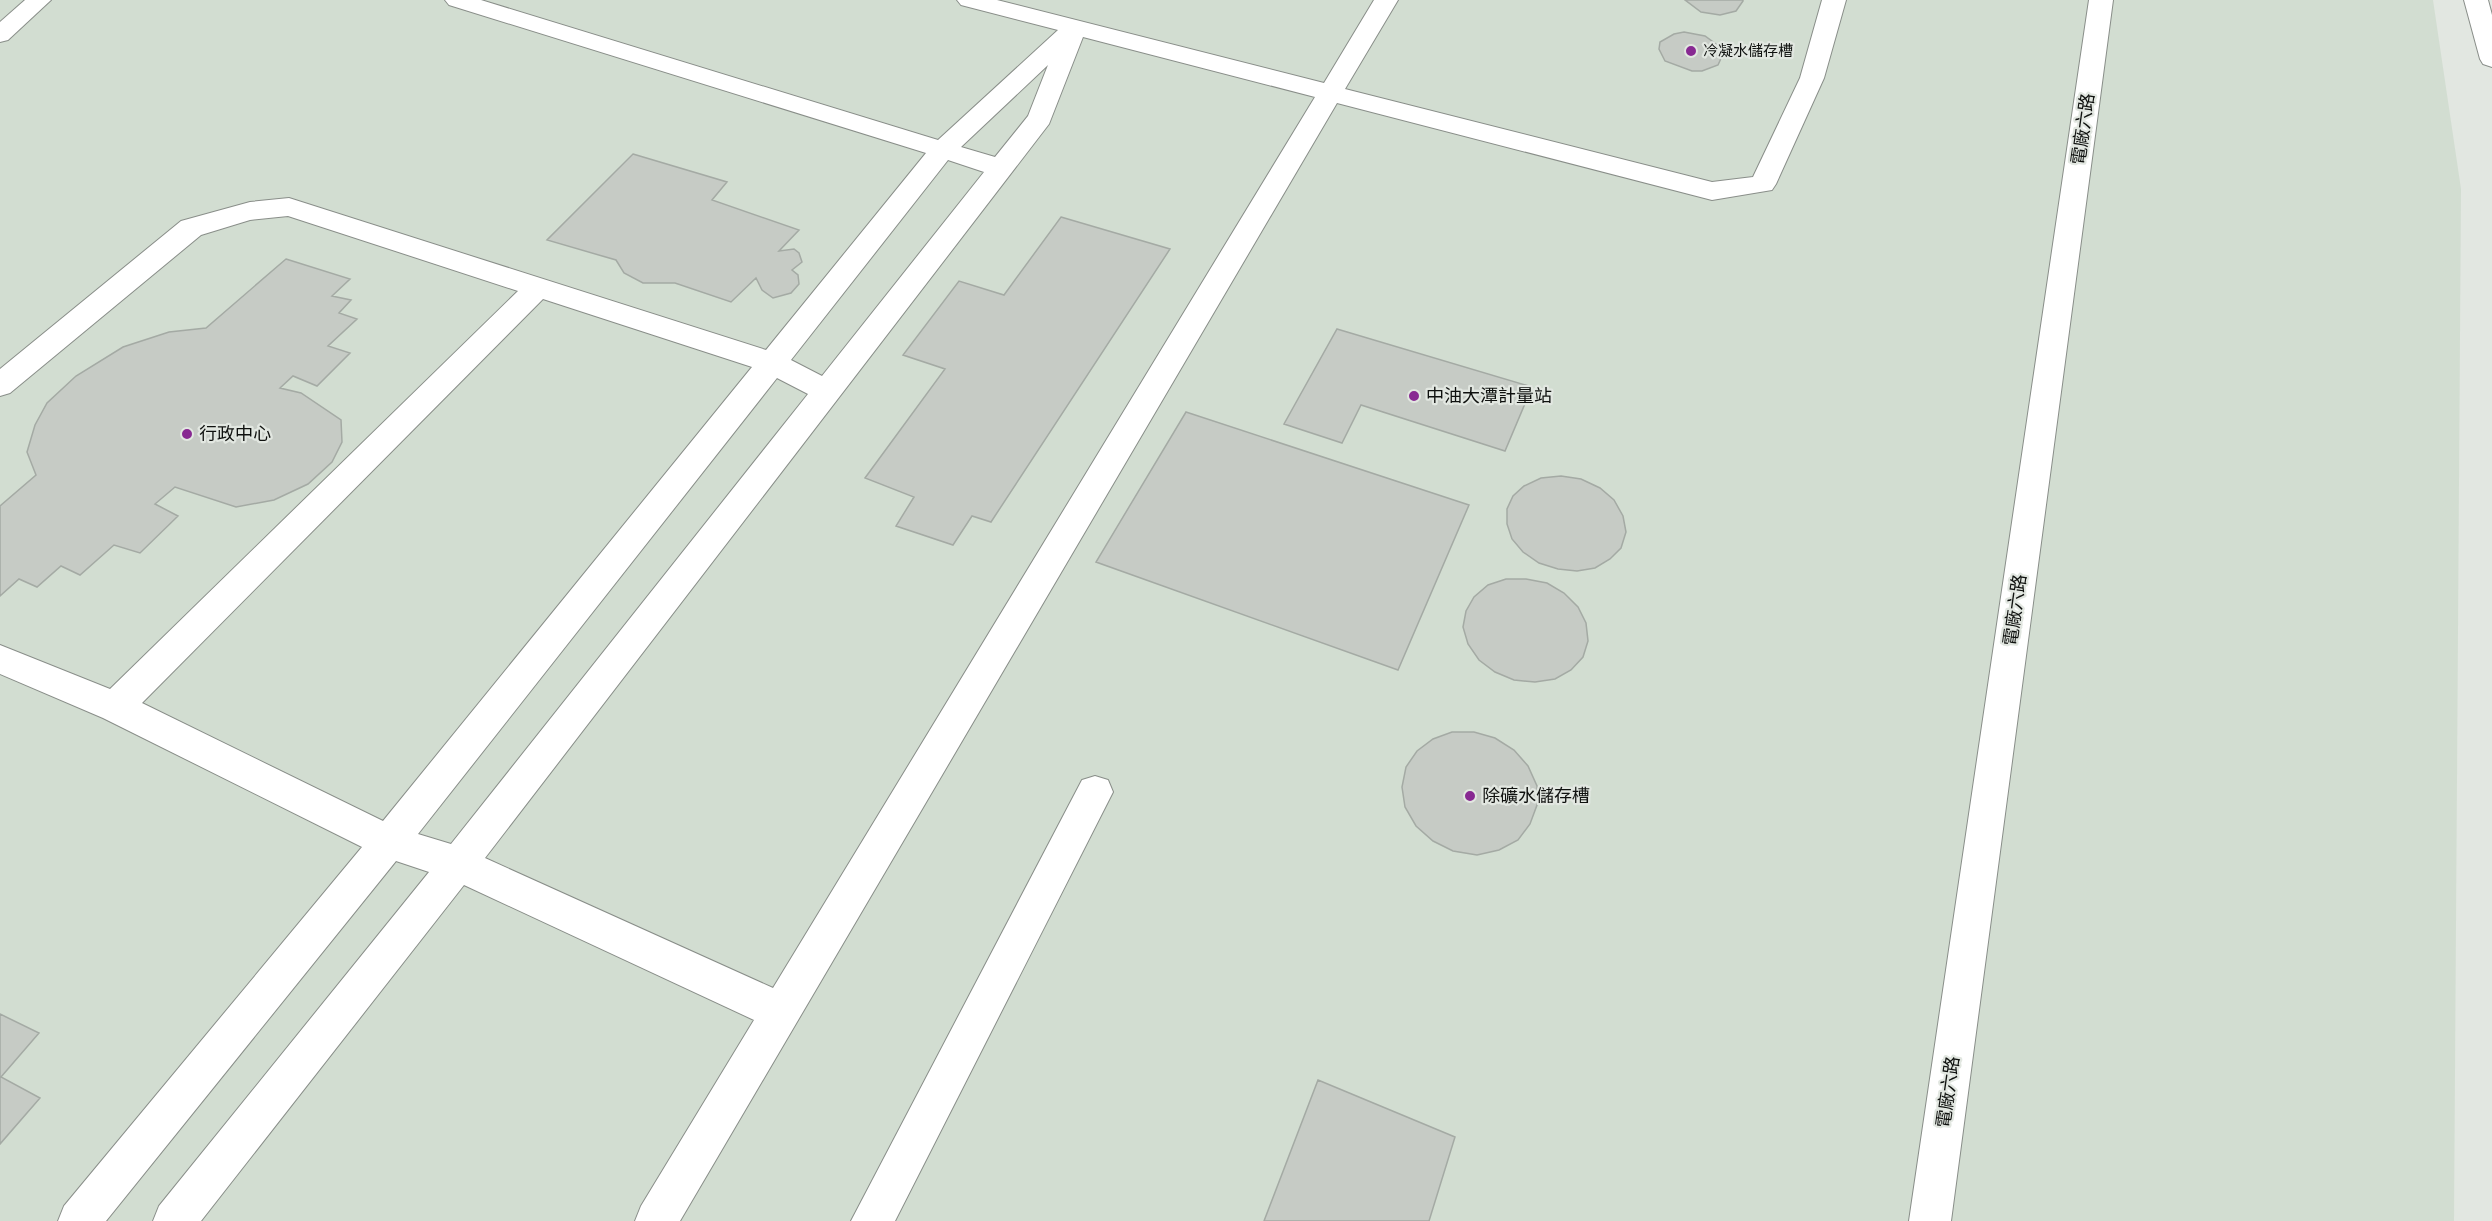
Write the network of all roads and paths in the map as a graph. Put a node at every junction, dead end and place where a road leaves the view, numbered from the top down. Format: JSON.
{"nodes":[{"id":1,"x":39,"y":0,"type":"edge"},
{"id":2,"x":457,"y":0,"type":"edge"},
{"id":3,"x":969,"y":0,"type":"edge"},
{"id":4,"x":1386,"y":0,"type":"edge"},
{"id":5,"x":1834,"y":0,"type":"edge"},
{"id":6,"x":2101,"y":0,"type":"edge"},
{"id":7,"x":2476,"y":0,"type":"edge"},
{"id":8,"x":1075,"y":27,"type":"junction"},
{"id":9,"x":0,"y":35,"type":"edge"},
{"id":10,"x":2492,"y":59,"type":"edge"},
{"id":11,"x":1329,"y":93,"type":"junction"},
{"id":12,"x":944,"y":148,"type":"junction"},
{"id":13,"x":1001,"y":168,"type":"junction"},
{"id":14,"x":539,"y":287,"type":"junction"},
{"id":15,"x":772,"y":363,"type":"junction"},
{"id":16,"x":0,"y":385,"type":"edge"},
{"id":17,"x":827,"y":391,"type":"junction"},
{"id":18,"x":0,"y":659,"type":"edge"},
{"id":19,"x":116,"y":707,"type":"junction"},
{"id":20,"x":1095,"y":792,"type":"dead end"},
{"id":21,"x":389,"y":842,"type":"junction"},
{"id":22,"x":459,"y":864,"type":"junction"},
{"id":23,"x":781,"y":1012,"type":"junction"},
{"id":24,"x":79,"y":1221,"type":"edge"},
{"id":25,"x":174,"y":1221,"type":"edge"},
{"id":26,"x":656,"y":1221,"type":"edge"},
{"id":27,"x":872,"y":1221,"type":"edge"},
{"id":28,"x":1930,"y":1221,"type":"edge"}],
"edges":[{"from":1,"to":9,"type":"street"},
{"from":2,"to":12,"type":"street"},
{"from":3,"to":8,"type":"street"},
{"from":4,"to":11,"type":"street"},
{"from":5,"to":11,"type":"street"},
{"from":6,"to":28,"type":"street","name":"電廠六路"},
{"from":7,"to":10,"type":"street"},
{"from":8,"to":11,"type":"street"},
{"from":8,"to":12,"type":"street"},
{"from":8,"to":13,"type":"street"},
{"from":11,"to":23,"type":"street"},
{"from":12,"to":13,"type":"street"},
{"from":12,"to":15,"type":"street"},
{"from":13,"to":17,"type":"street"},
{"from":14,"to":15,"type":"street"},
{"from":14,"to":16,"type":"street"},
{"from":14,"to":19,"type":"street"},
{"from":15,"to":17,"type":"street"},
{"from":15,"to":21,"type":"street"},
{"from":17,"to":22,"type":"street"},
{"from":18,"to":19,"type":"street"},
{"from":19,"to":21,"type":"street"},
{"from":20,"to":27,"type":"street"},
{"from":21,"to":22,"type":"street"},
{"from":21,"to":24,"type":"street"},
{"from":22,"to":23,"type":"street"},
{"from":22,"to":25,"type":"street"},
{"from":23,"to":26,"type":"street"}]}
